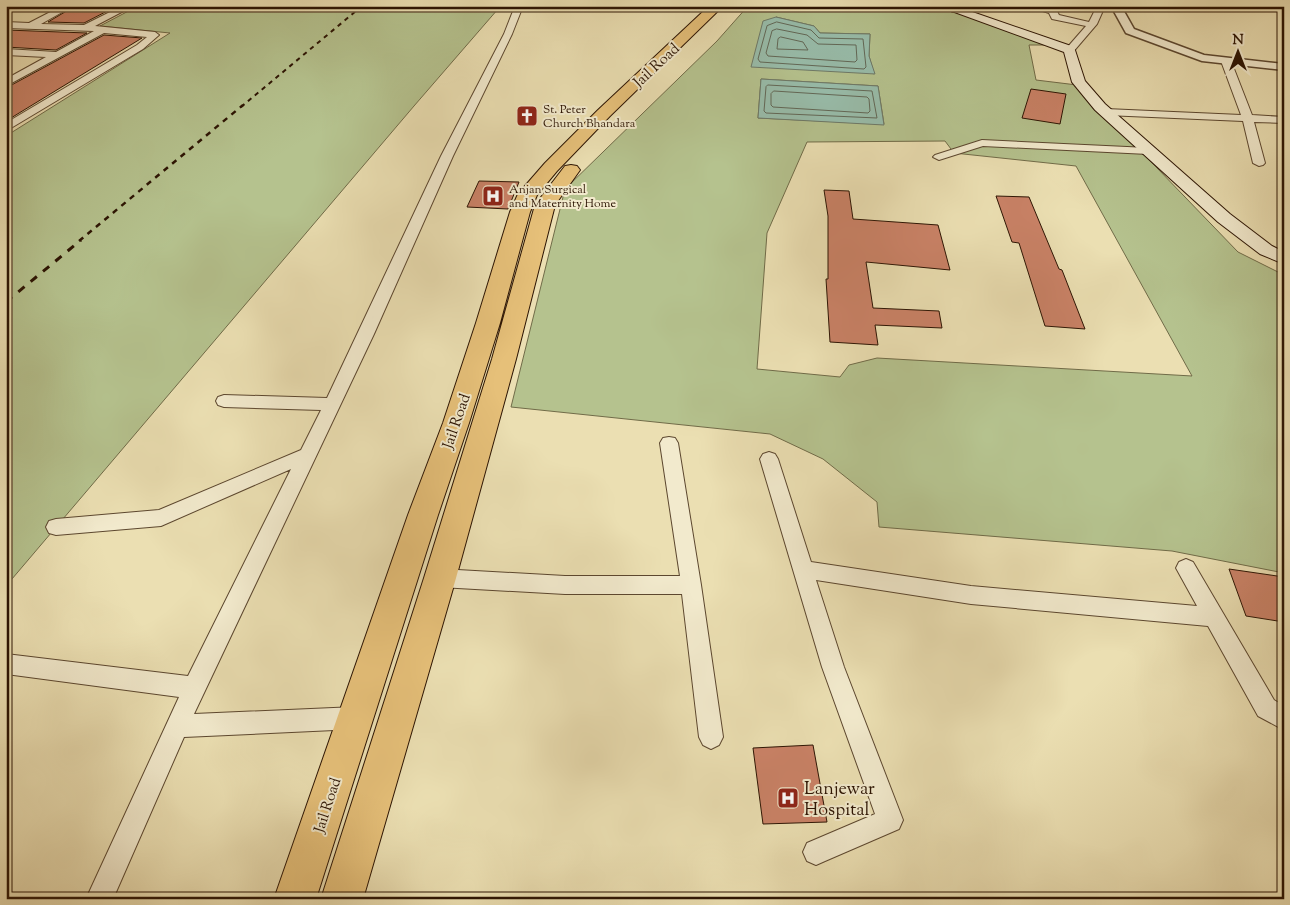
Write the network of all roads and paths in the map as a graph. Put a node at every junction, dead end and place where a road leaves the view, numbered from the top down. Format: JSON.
{"nodes":[{"id":1,"x":69,"y":6,"type":"edge"},
{"id":2,"x":129,"y":6,"type":"edge"},
{"id":3,"x":519,"y":6,"type":"edge"},
{"id":4,"x":717,"y":6,"type":"edge"},
{"id":5,"x":734,"y":6,"type":"edge"},
{"id":6,"x":1031,"y":6,"type":"edge"},
{"id":7,"x":1101,"y":6,"type":"edge"},
{"id":8,"x":1116,"y":6,"type":"edge"},
{"id":9,"x":955,"y":8,"type":"edge"},
{"id":10,"x":6,"y":25,"type":"edge"},
{"id":11,"x":1091,"y":25,"type":"junction"},
{"id":12,"x":30,"y":26,"type":"junction"},
{"id":13,"x":85,"y":28,"type":"junction"},
{"id":14,"x":101,"y":31,"type":"junction"},
{"id":15,"x":1070,"y":50,"type":"junction"},
{"id":16,"x":6,"y":52,"type":"edge"},
{"id":17,"x":58,"y":55,"type":"junction"},
{"id":18,"x":1226,"y":61,"type":"junction"},
{"id":19,"x":1284,"y":67,"type":"edge"},
{"id":20,"x":6,"y":83,"type":"edge"},
{"id":21,"x":1106,"y":112,"type":"junction"},
{"id":22,"x":6,"y":113,"type":"edge"},
{"id":23,"x":29,"y":114,"type":"junction"},
{"id":24,"x":1248,"y":120,"type":"junction"},
{"id":25,"x":1284,"y":120,"type":"edge"},
{"id":26,"x":6,"y":128,"type":"edge"},
{"id":27,"x":1148,"y":151,"type":"junction"},
{"id":28,"x":939,"y":157,"type":"dead end"},
{"id":29,"x":1259,"y":163,"type":"dead end"},
{"id":30,"x":1284,"y":259,"type":"edge"},
{"id":31,"x":224,"y":401,"type":"dead end"},
{"id":32,"x":332,"y":404,"type":"junction"},
{"id":33,"x":669,"y":443,"type":"dead end"},
{"id":34,"x":306,"y":455,"type":"junction"},
{"id":35,"x":769,"y":459,"type":"dead end"},
{"id":36,"x":56,"y":526,"type":"dead end"},
{"id":37,"x":1186,"y":568,"type":"dead end"},
{"id":38,"x":803,"y":569,"type":"junction"},
{"id":39,"x":440,"y":578,"type":"junction"},
{"id":40,"x":691,"y":586,"type":"junction"},
{"id":41,"x":1213,"y":616,"type":"junction"},
{"id":42,"x":6,"y":664,"type":"edge"},
{"id":43,"x":194,"y":688,"type":"junction"},
{"id":44,"x":356,"y":718,"type":"junction"},
{"id":45,"x":1284,"y":719,"type":"edge"},
{"id":46,"x":177,"y":726,"type":"junction"},
{"id":47,"x":711,"y":737,"type":"dead end"},
{"id":48,"x":816,"y":852,"type":"dead end"},
{"id":49,"x":99,"y":899,"type":"edge"},
{"id":50,"x":295,"y":899,"type":"edge"},
{"id":51,"x":342,"y":899,"type":"edge"}],
"edges":[{"from":1,"to":12,"type":"street"},
{"from":2,"to":13,"type":"street"},
{"from":3,"to":32,"type":"street"},
{"from":4,"to":44,"type":"highway","name":"Jail Road"},
{"from":5,"to":39,"type":"highway","name":"Jail Road"},
{"from":6,"to":11,"type":"street"},
{"from":7,"to":11,"type":"street"},
{"from":8,"to":18,"type":"street"},
{"from":9,"to":15,"type":"main road"},
{"from":10,"to":12,"type":"street"},
{"from":11,"to":15,"type":"street"},
{"from":12,"to":13,"type":"street"},
{"from":13,"to":14,"type":"street"},
{"from":14,"to":17,"type":"street"},
{"from":14,"to":23,"type":"street"},
{"from":15,"to":21,"type":"main road"},
{"from":16,"to":17,"type":"street"},
{"from":17,"to":20,"type":"street"},
{"from":18,"to":19,"type":"street"},
{"from":18,"to":24,"type":"street"},
{"from":21,"to":24,"type":"street"},
{"from":21,"to":27,"type":"main road"},
{"from":22,"to":23,"type":"street"},
{"from":23,"to":26,"type":"street"},
{"from":24,"to":25,"type":"street"},
{"from":24,"to":29,"type":"street"},
{"from":27,"to":28,"type":"street"},
{"from":27,"to":30,"type":"main road"},
{"from":31,"to":32,"type":"street"},
{"from":32,"to":34,"type":"street"},
{"from":33,"to":40,"type":"street"},
{"from":34,"to":36,"type":"street"},
{"from":34,"to":43,"type":"street"},
{"from":35,"to":38,"type":"street"},
{"from":37,"to":41,"type":"street"},
{"from":38,"to":41,"type":"street"},
{"from":38,"to":48,"type":"street"},
{"from":39,"to":40,"type":"street"},
{"from":39,"to":51,"type":"highway","name":"Jail Road"},
{"from":40,"to":47,"type":"street"},
{"from":41,"to":45,"type":"street"},
{"from":42,"to":43,"type":"street"},
{"from":43,"to":46,"type":"street"},
{"from":44,"to":46,"type":"street"},
{"from":44,"to":50,"type":"highway","name":"Jail Road"},
{"from":46,"to":49,"type":"street"}]}
